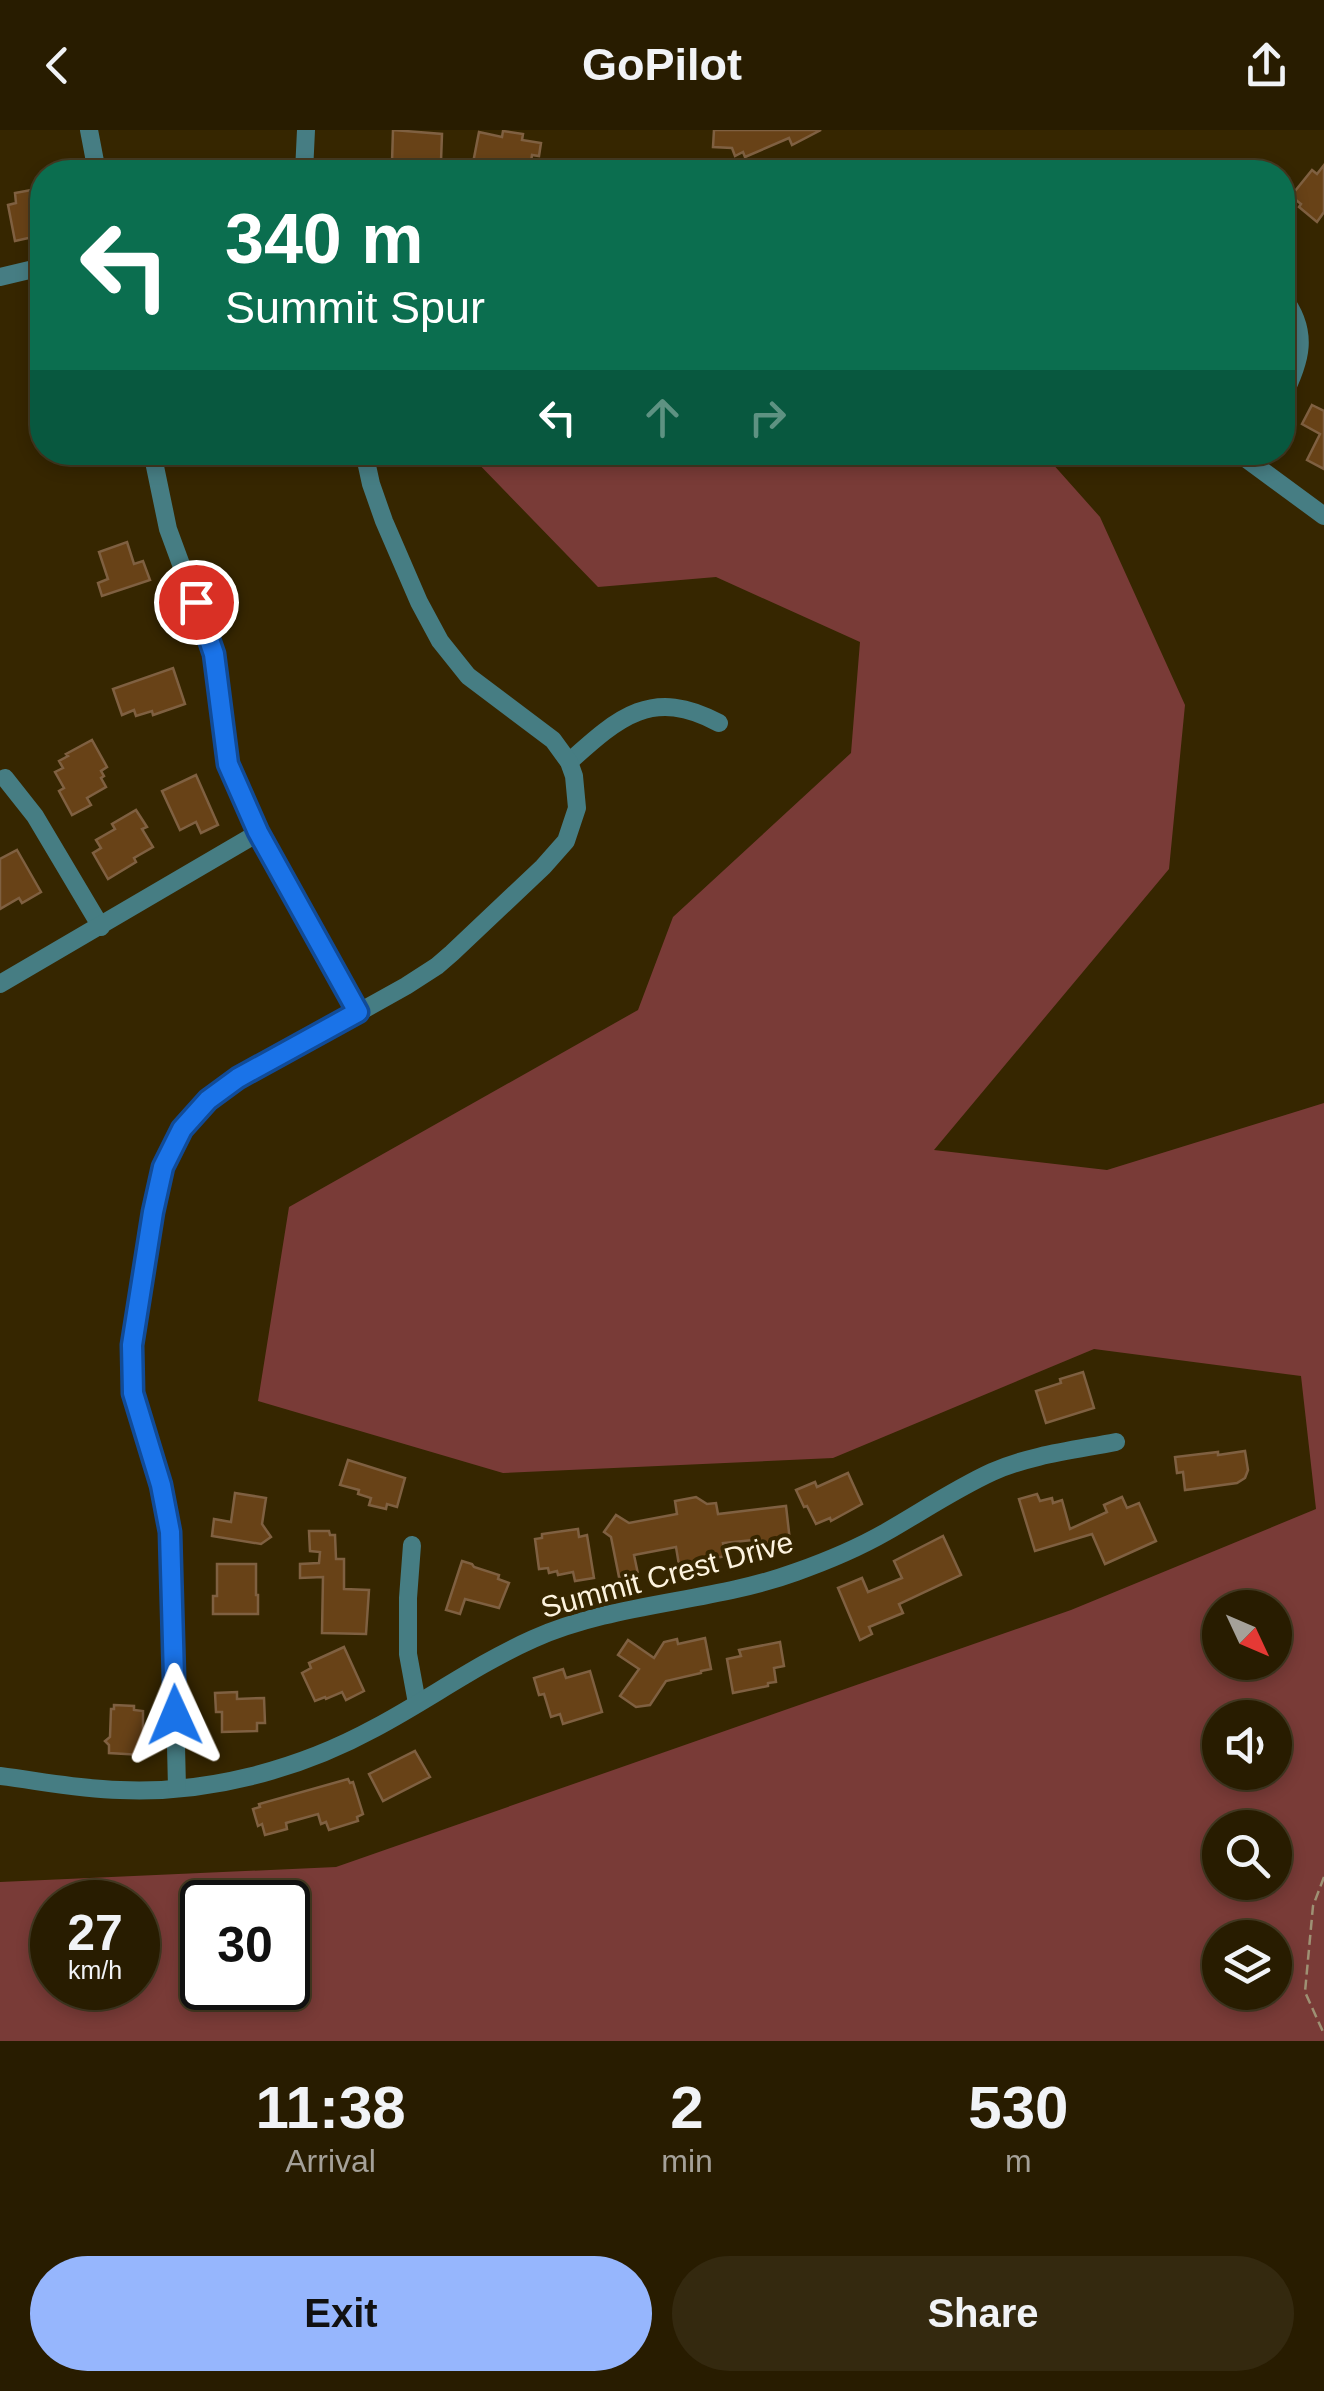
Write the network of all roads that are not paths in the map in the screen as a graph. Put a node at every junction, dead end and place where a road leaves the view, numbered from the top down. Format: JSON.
{"nodes":[{"id":1,"x":89,"y":130,"type":"edge"},
{"id":2,"x":306,"y":130,"type":"edge"},
{"id":3,"x":95,"y":160,"type":"edge"},
{"id":4,"x":305,"y":160,"type":"edge"},
{"id":5,"x":30,"y":270,"type":"edge"},
{"id":6,"x":0,"y":276,"type":"edge"},
{"id":7,"x":1295,"y":314,"type":"edge"},
{"id":8,"x":1295,"y":367,"type":"edge"},
{"id":9,"x":155,"y":465,"type":"edge"},
{"id":10,"x":367,"y":465,"type":"edge"},
{"id":11,"x":1257,"y":465,"type":"edge"},
{"id":12,"x":1324,"y":516,"type":"edge"},
{"id":13,"x":719,"y":723,"type":"dead end"},
{"id":14,"x":569,"y":762,"type":"junction"},
{"id":15,"x":5,"y":778,"type":"dead end"},
{"id":16,"x":258,"y":832,"type":"junction"},
{"id":17,"x":100,"y":927,"type":"junction"},
{"id":18,"x":0,"y":984,"type":"edge"},
{"id":19,"x":358,"y":1012,"type":"junction"},
{"id":20,"x":1116,"y":1442,"type":"dead end"},
{"id":21,"x":412,"y":1544,"type":"dead end"},
{"id":22,"x":417,"y":1703,"type":"junction"},
{"id":23,"x":0,"y":1776,"type":"edge"},
{"id":24,"x":177,"y":1788,"type":"junction"}],
"edges":[{"from":1,"to":3,"type":"street"},
{"from":2,"to":4,"type":"street"},
{"from":5,"to":6,"type":"street"},
{"from":7,"to":8,"type":"street"},
{"from":9,"to":16,"type":"street"},
{"from":10,"to":14,"type":"street"},
{"from":11,"to":12,"type":"street"},
{"from":13,"to":14,"type":"street"},
{"from":14,"to":19,"type":"street"},
{"from":15,"to":17,"type":"street"},
{"from":16,"to":17,"type":"street"},
{"from":16,"to":19,"type":"street"},
{"from":17,"to":18,"type":"street"},
{"from":19,"to":24,"type":"street"},
{"from":20,"to":22,"type":"street","name":"Summit Crest Drive"},
{"from":21,"to":22,"type":"street"},
{"from":22,"to":24,"type":"street","name":"Summit Crest Drive"},
{"from":23,"to":24,"type":"street","name":"Summit Crest Drive"}]}
